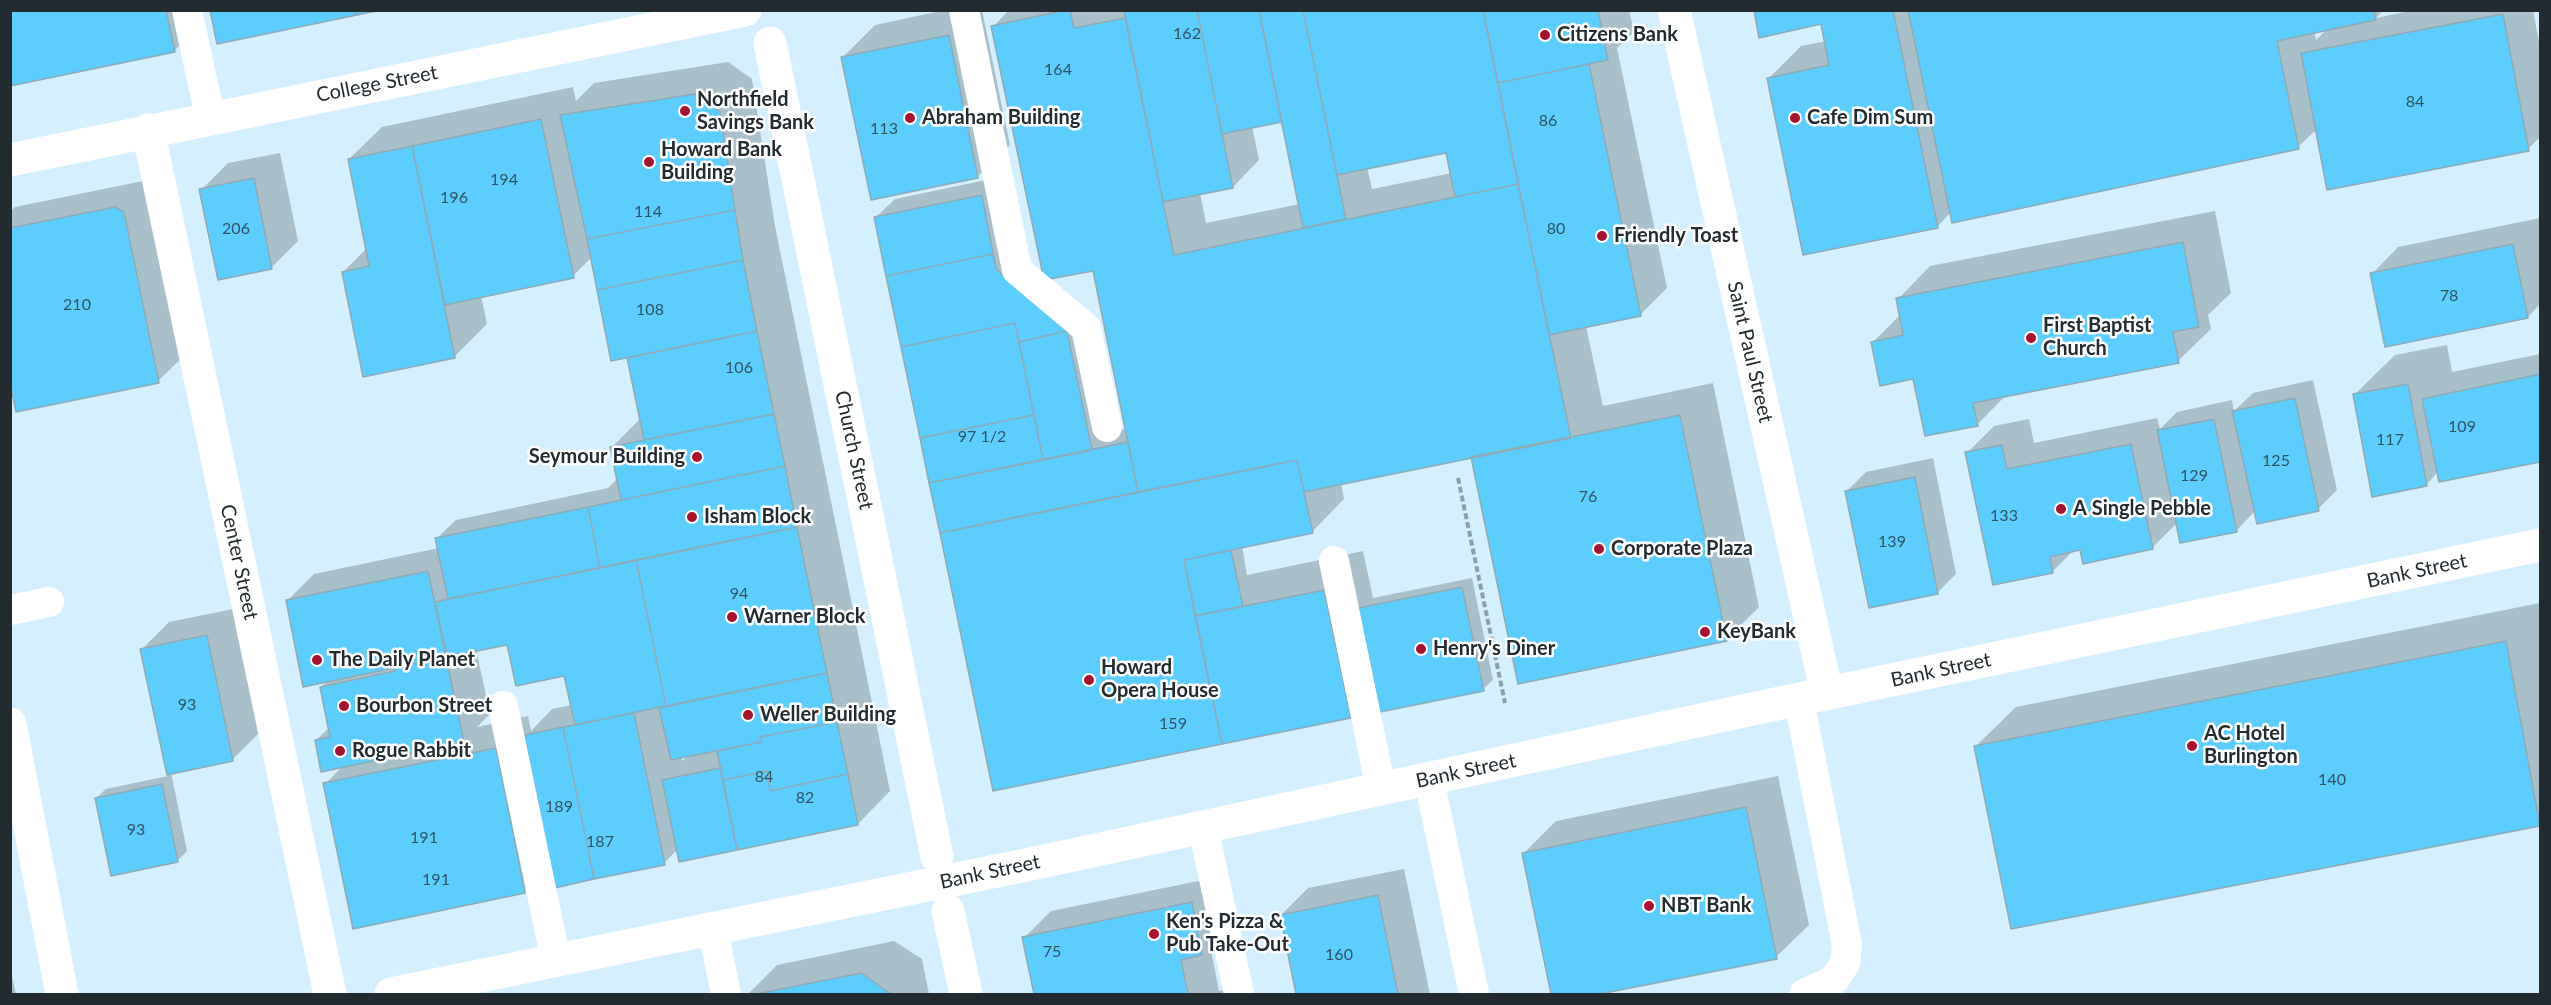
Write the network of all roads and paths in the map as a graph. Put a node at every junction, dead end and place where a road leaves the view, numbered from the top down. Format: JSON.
{"nodes":[{"id":1,"x":187,"y":10,"type":"edge"},
{"id":2,"x":745,"y":10,"type":"edge"},
{"id":3,"x":964,"y":10,"type":"edge"},
{"id":4,"x":1674,"y":10,"type":"edge"},
{"id":5,"x":770,"y":44,"type":"dead end"},
{"id":6,"x":210,"y":117,"type":"junction"},
{"id":7,"x":148,"y":130,"type":"junction"},
{"id":8,"x":10,"y":160,"type":"edge"},
{"id":9,"x":1107,"y":427,"type":"dead end"},
{"id":10,"x":1458,"y":478,"type":"dead end"},
{"id":11,"x":2541,"y":545,"type":"edge"},
{"id":12,"x":1334,"y":561,"type":"dead end"},
{"id":13,"x":49,"y":602,"type":"dead end"},
{"id":14,"x":10,"y":610,"type":"edge"},
{"id":15,"x":1813,"y":697,"type":"junction"},
{"id":16,"x":1505,"y":703,"type":"dead end"},
{"id":17,"x":503,"y":706,"type":"dead end"},
{"id":18,"x":10,"y":724,"type":"edge"},
{"id":19,"x":14,"y":766,"type":"edge"},
{"id":20,"x":1430,"y":779,"type":"junction"},
{"id":21,"x":1381,"y":789,"type":"junction"},
{"id":22,"x":1203,"y":827,"type":"junction"},
{"id":23,"x":937,"y":857,"type":"dead end"},
{"id":24,"x":948,"y":911,"type":"dead end"},
{"id":25,"x":713,"y":930,"type":"junction"},
{"id":26,"x":556,"y":961,"type":"junction"},
{"id":27,"x":62,"y":994,"type":"edge"},
{"id":28,"x":330,"y":994,"type":"edge"},
{"id":29,"x":391,"y":994,"type":"edge"},
{"id":30,"x":726,"y":994,"type":"edge"},
{"id":31,"x":966,"y":994,"type":"edge"},
{"id":32,"x":1239,"y":994,"type":"edge"},
{"id":33,"x":1474,"y":994,"type":"edge"},
{"id":34,"x":1804,"y":994,"type":"edge"}],
"edges":[{"from":1,"to":6,"type":"lane"},
{"from":2,"to":6,"type":"street","name":"College Street"},
{"from":3,"to":9,"type":"lane"},
{"from":4,"to":15,"type":"street","name":"Saint Paul Street"},
{"from":5,"to":23,"type":"street","name":"Church Street"},
{"from":6,"to":7,"type":"street","name":"College Street"},
{"from":7,"to":8,"type":"street","name":"College Street"},
{"from":7,"to":28,"type":"street","name":"Center Street"},
{"from":10,"to":16,"type":"path"},
{"from":11,"to":15,"type":"street","name":"Bank Street"},
{"from":12,"to":21,"type":"lane"},
{"from":13,"to":14,"type":"lane"},
{"from":15,"to":20,"type":"street","name":"Bank Street"},
{"from":15,"to":34,"type":"lane"},
{"from":17,"to":26,"type":"lane"},
{"from":18,"to":19,"type":"street"},
{"from":19,"to":27,"type":"street"},
{"from":20,"to":21,"type":"street","name":"Bank Street"},
{"from":20,"to":33,"type":"lane"},
{"from":21,"to":22,"type":"street","name":"Bank Street"},
{"from":22,"to":25,"type":"street","name":"Bank Street"},
{"from":22,"to":32,"type":"lane"},
{"from":24,"to":31,"type":"street"},
{"from":25,"to":26,"type":"street","name":"Bank Street"},
{"from":25,"to":30,"type":"lane"},
{"from":26,"to":29,"type":"street","name":"Bank Street"}]}
